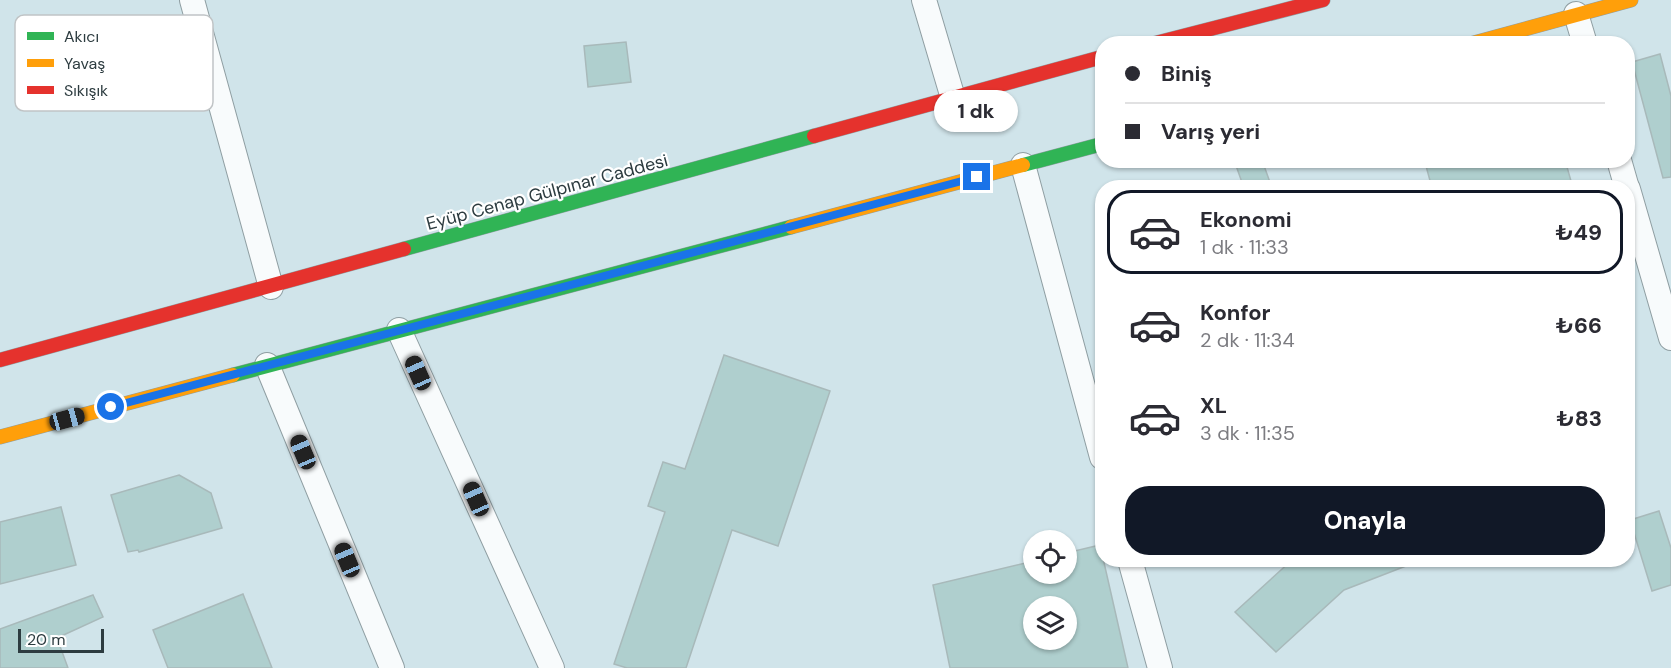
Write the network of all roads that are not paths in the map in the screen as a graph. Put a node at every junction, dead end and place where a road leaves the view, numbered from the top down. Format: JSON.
{"nodes":[{"id":1,"x":192,"y":0,"type":"edge"},
{"id":2,"x":924,"y":0,"type":"edge"},
{"id":3,"x":1323,"y":0,"type":"edge"},
{"id":4,"x":1631,"y":0,"type":"edge"},
{"id":5,"x":1576,"y":14,"type":"junction"},
{"id":6,"x":196,"y":15,"type":"edge"},
{"id":7,"x":1183,"y":36,"type":"edge"},
{"id":8,"x":1498,"y":36,"type":"edge"},
{"id":9,"x":1583,"y":36,"type":"edge"},
{"id":10,"x":1095,"y":59,"type":"edge"},
{"id":11,"x":213,"y":76,"type":"edge"},
{"id":12,"x":953,"y":98,"type":"junction"},
{"id":13,"x":1095,"y":146,"type":"edge"},
{"id":14,"x":1023,"y":165,"type":"junction"},
{"id":15,"x":1635,"y":215,"type":"edge"},
{"id":16,"x":271,"y":287,"type":"junction"},
{"id":17,"x":399,"y":330,"type":"junction"},
{"id":18,"x":1671,"y":338,"type":"edge"},
{"id":19,"x":0,"y":360,"type":"edge"},
{"id":20,"x":267,"y":365,"type":"junction"},
{"id":21,"x":1095,"y":431,"type":"edge"},
{"id":22,"x":0,"y":437,"type":"edge"},
{"id":23,"x":1132,"y":567,"type":"edge"},
{"id":24,"x":392,"y":668,"type":"edge"},
{"id":25,"x":552,"y":668,"type":"edge"},
{"id":26,"x":1160,"y":668,"type":"edge"}],
"edges":[{"from":1,"to":6,"type":"street"},
{"from":2,"to":12,"type":"street"},
{"from":3,"to":7,"type":"main road"},
{"from":4,"to":5,"type":"main road"},
{"from":5,"to":8,"type":"main road"},
{"from":5,"to":9,"type":"street"},
{"from":10,"to":12,"type":"main road","name":"Eyüp Cenap Gülpınar Caddesi"},
{"from":11,"to":16,"type":"street"},
{"from":12,"to":16,"type":"main road","name":"Eyüp Cenap Gülpınar Caddesi"},
{"from":13,"to":14,"type":"main road"},
{"from":14,"to":17,"type":"main road"},
{"from":14,"to":21,"type":"street"},
{"from":15,"to":18,"type":"street"},
{"from":16,"to":19,"type":"main road","name":"Eyüp Cenap Gülpınar Caddesi"},
{"from":17,"to":20,"type":"main road"},
{"from":17,"to":25,"type":"street"},
{"from":20,"to":22,"type":"main road"},
{"from":20,"to":24,"type":"street"},
{"from":23,"to":26,"type":"street"}]}
